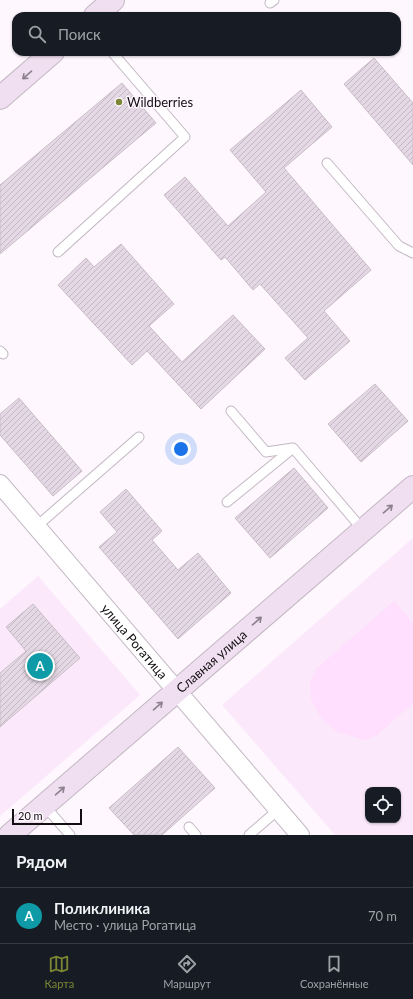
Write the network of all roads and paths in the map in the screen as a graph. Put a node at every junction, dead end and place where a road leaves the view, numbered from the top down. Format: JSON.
{"nodes":[{"id":1,"x":113,"y":0,"type":"edge"},
{"id":2,"x":100,"y":12,"type":"edge"},
{"id":3,"x":48,"y":56,"type":"edge"},
{"id":4,"x":115,"y":56,"type":"edge"},
{"id":5,"x":0,"y":98,"type":"edge"},
{"id":6,"x":327,"y":163,"type":"dead end"},
{"id":7,"x":58,"y":252,"type":"dead end"},
{"id":8,"x":413,"y":253,"type":"edge"},
{"id":9,"x":231,"y":411,"type":"dead end"},
{"id":10,"x":139,"y":437,"type":"dead end"},
{"id":11,"x":293,"y":448,"type":"junction"},
{"id":12,"x":0,"y":484,"type":"edge"},
{"id":13,"x":413,"y":487,"type":"edge"},
{"id":14,"x":227,"y":502,"type":"dead end"},
{"id":15,"x":37,"y":526,"type":"junction"},
{"id":16,"x":363,"y":530,"type":"junction"},
{"id":17,"x":177,"y":690,"type":"junction"},
{"id":18,"x":44,"y":805,"type":"junction"},
{"id":19,"x":278,"y":809,"type":"junction"},
{"id":20,"x":189,"y":827,"type":"dead end"},
{"id":21,"x":10,"y":835,"type":"edge"},
{"id":22,"x":70,"y":835,"type":"edge"},
{"id":23,"x":196,"y":835,"type":"edge"},
{"id":24,"x":250,"y":835,"type":"edge"},
{"id":25,"x":300,"y":835,"type":"edge"}],
"edges":[{"from":1,"to":2,"type":"street"},
{"from":3,"to":5,"type":"street","one_way":true},
{"from":4,"to":7,"type":"lane"},
{"from":6,"to":8,"type":"lane"},
{"from":9,"to":11,"type":"lane"},
{"from":10,"to":15,"type":"lane"},
{"from":11,"to":14,"type":"lane"},
{"from":11,"to":16,"type":"lane"},
{"from":12,"to":15,"type":"street","name":"улица Рогатица"},
{"from":16,"to":13,"type":"street","name":"Славная улица","one_way":true},
{"from":15,"to":17,"type":"street","name":"улица Рогатица"},
{"from":17,"to":16,"type":"street","name":"Славная улица","one_way":true},
{"from":18,"to":17,"type":"street","name":"Славная улица","one_way":true},
{"from":17,"to":19,"type":"street","name":"улица Рогатица"},
{"from":18,"to":21,"type":"street","name":"Славная улица"},
{"from":18,"to":22,"type":"lane"},
{"from":19,"to":24,"type":"lane"},
{"from":19,"to":25,"type":"street","name":"улица Рогатица"},
{"from":20,"to":23,"type":"lane"}]}
